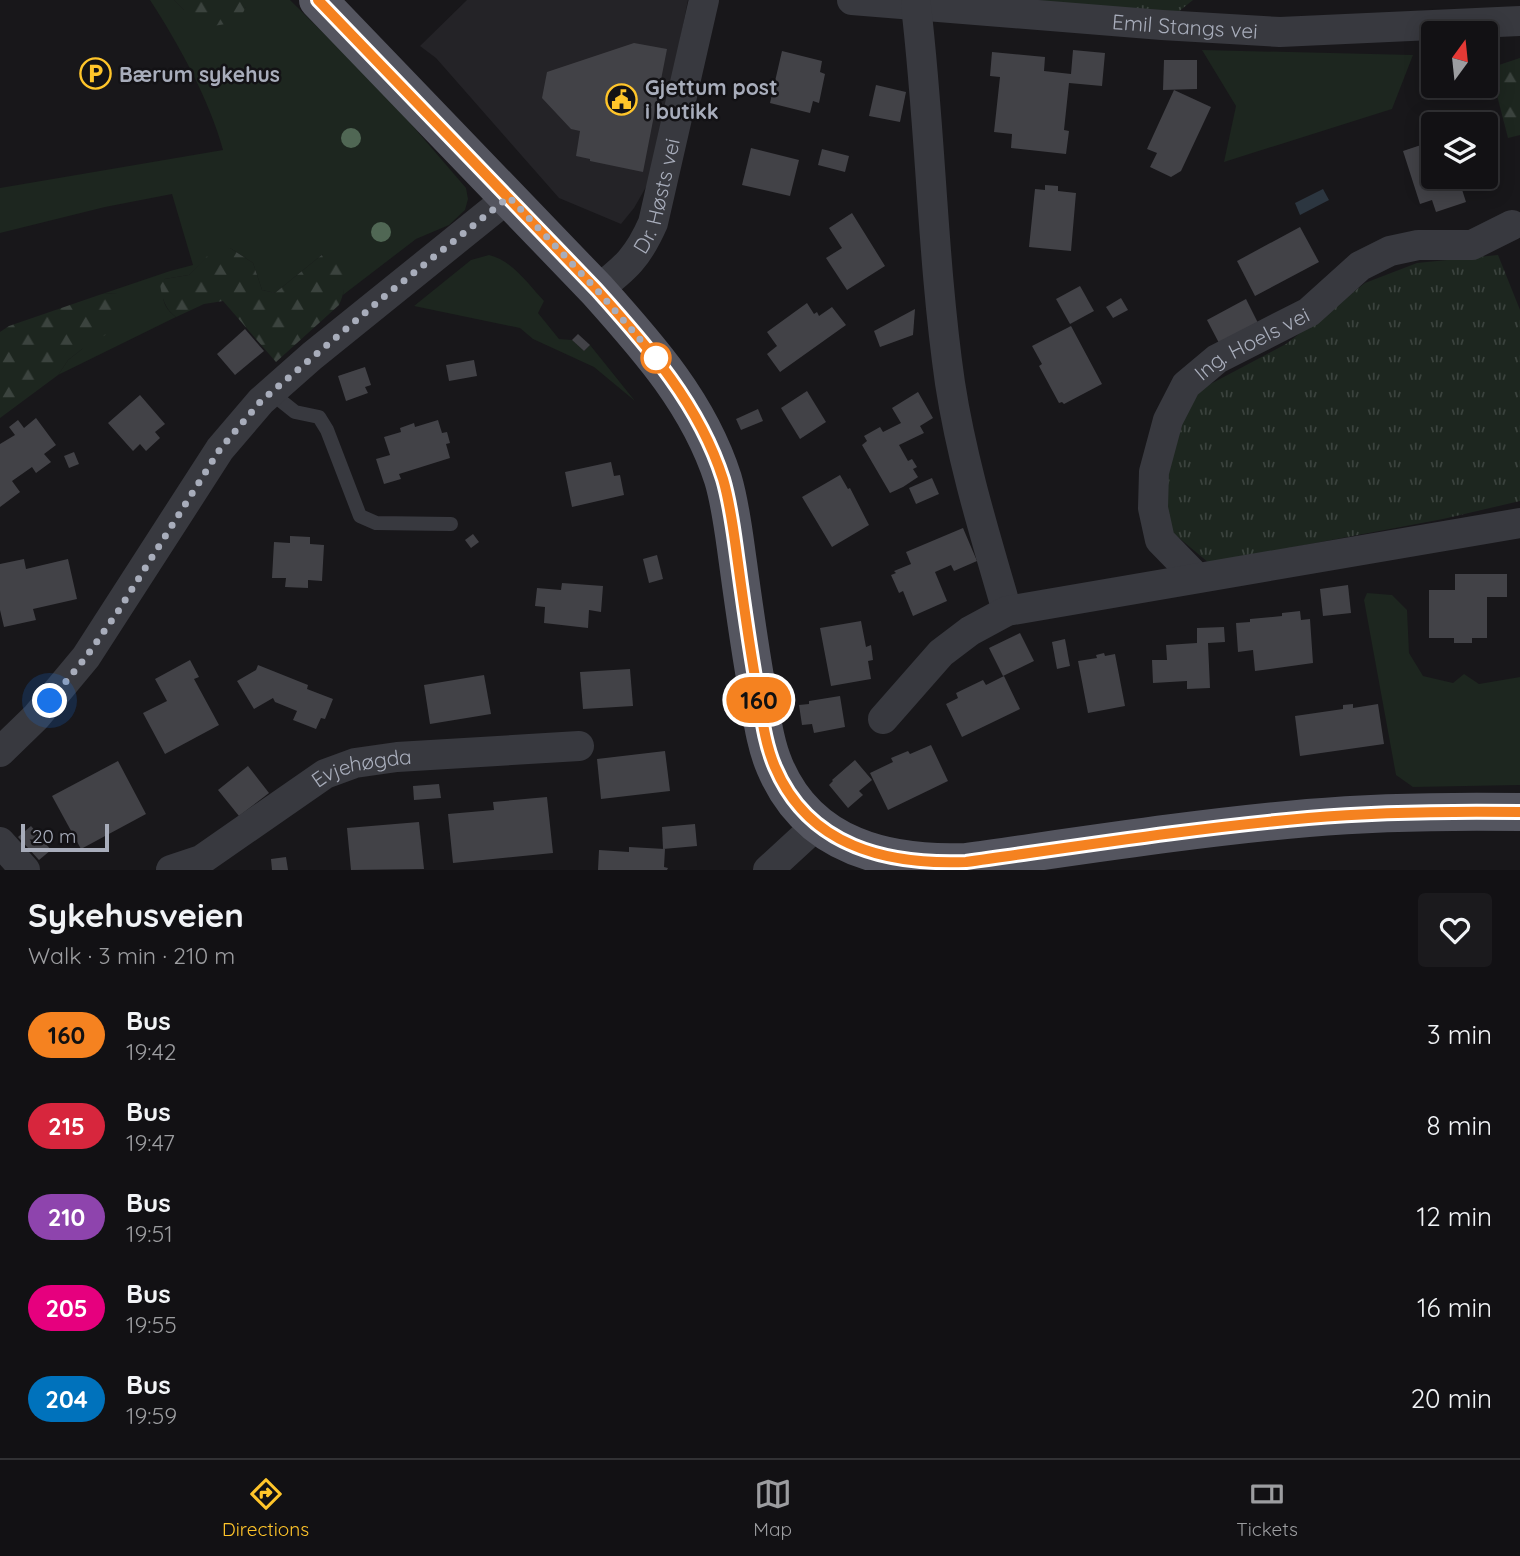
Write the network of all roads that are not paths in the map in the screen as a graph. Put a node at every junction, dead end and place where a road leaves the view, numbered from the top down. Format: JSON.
{"nodes":[{"id":1,"x":318,"y":0,"type":"edge"},
{"id":2,"x":704,"y":0,"type":"edge"},
{"id":3,"x":852,"y":0,"type":"edge"},
{"id":4,"x":916,"y":6,"type":"junction"},
{"id":5,"x":1520,"y":21,"type":"edge"},
{"id":6,"x":509,"y":197,"type":"junction"},
{"id":7,"x":1511,"y":225,"type":"dead end"},
{"id":8,"x":597,"y":290,"type":"junction"},
{"id":9,"x":270,"y":392,"type":"junction"},
{"id":10,"x":451,"y":524,"type":"dead end"},
{"id":11,"x":1520,"y":524,"type":"edge"},
{"id":12,"x":1196,"y":577,"type":"junction"},
{"id":13,"x":1007,"y":611,"type":"junction"},
{"id":14,"x":883,"y":719,"type":"dead end"},
{"id":15,"x":579,"y":746,"type":"dead end"},
{"id":16,"x":0,"y":752,"type":"edge"},
{"id":17,"x":1520,"y":812,"type":"edge"},
{"id":18,"x":818,"y":824,"type":"junction"},
{"id":19,"x":0,"y":842,"type":"edge"},
{"id":20,"x":25,"y":870,"type":"edge"},
{"id":21,"x":172,"y":870,"type":"edge"},
{"id":22,"x":768,"y":870,"type":"edge"}],
"edges":[{"from":1,"to":6,"type":"main road"},
{"from":2,"to":8,"type":"street","name":"Dr. Høsts vei"},
{"from":3,"to":4,"type":"street","name":"Emil Stangs vei"},
{"from":4,"to":5,"type":"street","name":"Emil Stangs vei"},
{"from":4,"to":13,"type":"street"},
{"from":6,"to":8,"type":"main road"},
{"from":6,"to":9,"type":"street"},
{"from":7,"to":12,"type":"street","name":"Ing. Hoels vei"},
{"from":8,"to":18,"type":"main road"},
{"from":9,"to":10,"type":"lane"},
{"from":9,"to":16,"type":"street"},
{"from":11,"to":12,"type":"street"},
{"from":12,"to":13,"type":"street"},
{"from":13,"to":14,"type":"street"},
{"from":15,"to":21,"type":"street","name":"Evjehøgda"},
{"from":17,"to":18,"type":"main road"},
{"from":18,"to":22,"type":"street"},
{"from":19,"to":20,"type":"street"}]}
